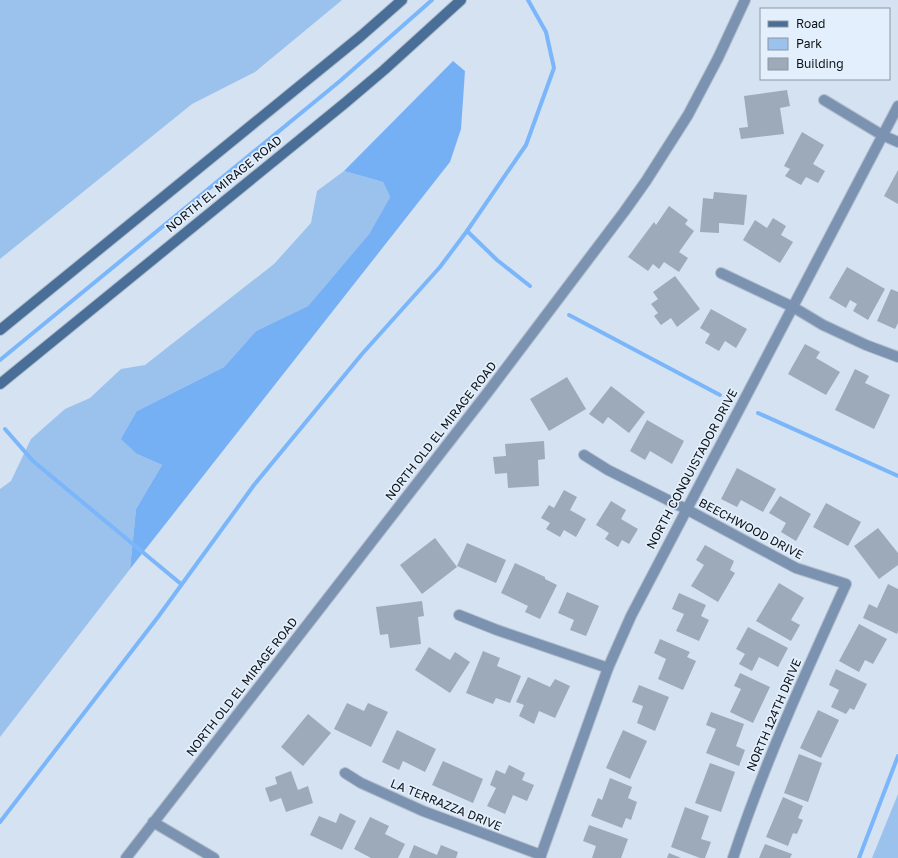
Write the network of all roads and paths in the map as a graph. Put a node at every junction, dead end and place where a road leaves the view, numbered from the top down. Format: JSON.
{"nodes":[{"id":1,"x":402,"y":0,"type":"edge"},
{"id":2,"x":461,"y":0,"type":"edge"},
{"id":3,"x":745,"y":0,"type":"edge"},
{"id":4,"x":824,"y":100,"type":"dead end"},
{"id":5,"x":898,"y":106,"type":"edge"},
{"id":6,"x":882,"y":135,"type":"junction"},
{"id":7,"x":898,"y":142,"type":"edge"},
{"id":8,"x":720,"y":273,"type":"dead end"},
{"id":9,"x":793,"y":307,"type":"junction"},
{"id":10,"x":0,"y":330,"type":"edge"},
{"id":11,"x":898,"y":357,"type":"edge"},
{"id":12,"x":0,"y":384,"type":"edge"},
{"id":13,"x":584,"y":455,"type":"dead end"},
{"id":14,"x":686,"y":509,"type":"junction"},
{"id":15,"x":846,"y":584,"type":"joint"},
{"id":16,"x":459,"y":615,"type":"dead end"},
{"id":17,"x":608,"y":668,"type":"junction"},
{"id":18,"x":345,"y":773,"type":"dead end"},
{"id":19,"x":153,"y":822,"type":"junction"},
{"id":20,"x":540,"y":857,"type":"edge"},
{"id":21,"x":126,"y":858,"type":"edge"},
{"id":22,"x":214,"y":858,"type":"edge"},
{"id":23,"x":733,"y":858,"type":"edge"}],
"edges":[{"from":1,"to":10,"type":"main road"},
{"from":2,"to":12,"type":"main road","name":"NORTH EL MIRAGE ROAD"},
{"from":3,"to":19,"type":"street","name":"NORTH OLD EL MIRAGE ROAD"},
{"from":4,"to":6,"type":"street"},
{"from":5,"to":6,"type":"street","name":"NORTH CONQUISTADOR DRIVE"},
{"from":6,"to":7,"type":"street"},
{"from":6,"to":9,"type":"street","name":"NORTH CONQUISTADOR DRIVE"},
{"from":8,"to":9,"type":"street"},
{"from":9,"to":11,"type":"street"},
{"from":9,"to":14,"type":"street","name":"NORTH CONQUISTADOR DRIVE"},
{"from":13,"to":14,"type":"street","name":"BEECHWOOD DRIVE"},
{"from":14,"to":15,"type":"street","name":"BEECHWOOD DRIVE"},
{"from":14,"to":17,"type":"street","name":"NORTH CONQUISTADOR DRIVE"},
{"from":15,"to":23,"type":"street","name":"NORTH 124TH DRIVE"},
{"from":16,"to":17,"type":"street"},
{"from":17,"to":20,"type":"street","name":"NORTH CONQUISTADOR DRIVE"},
{"from":18,"to":20,"type":"street","name":"LA TERRAZZA DRIVE"},
{"from":19,"to":21,"type":"street","name":"NORTH OLD EL MIRAGE ROAD"},
{"from":19,"to":22,"type":"street"}]}
